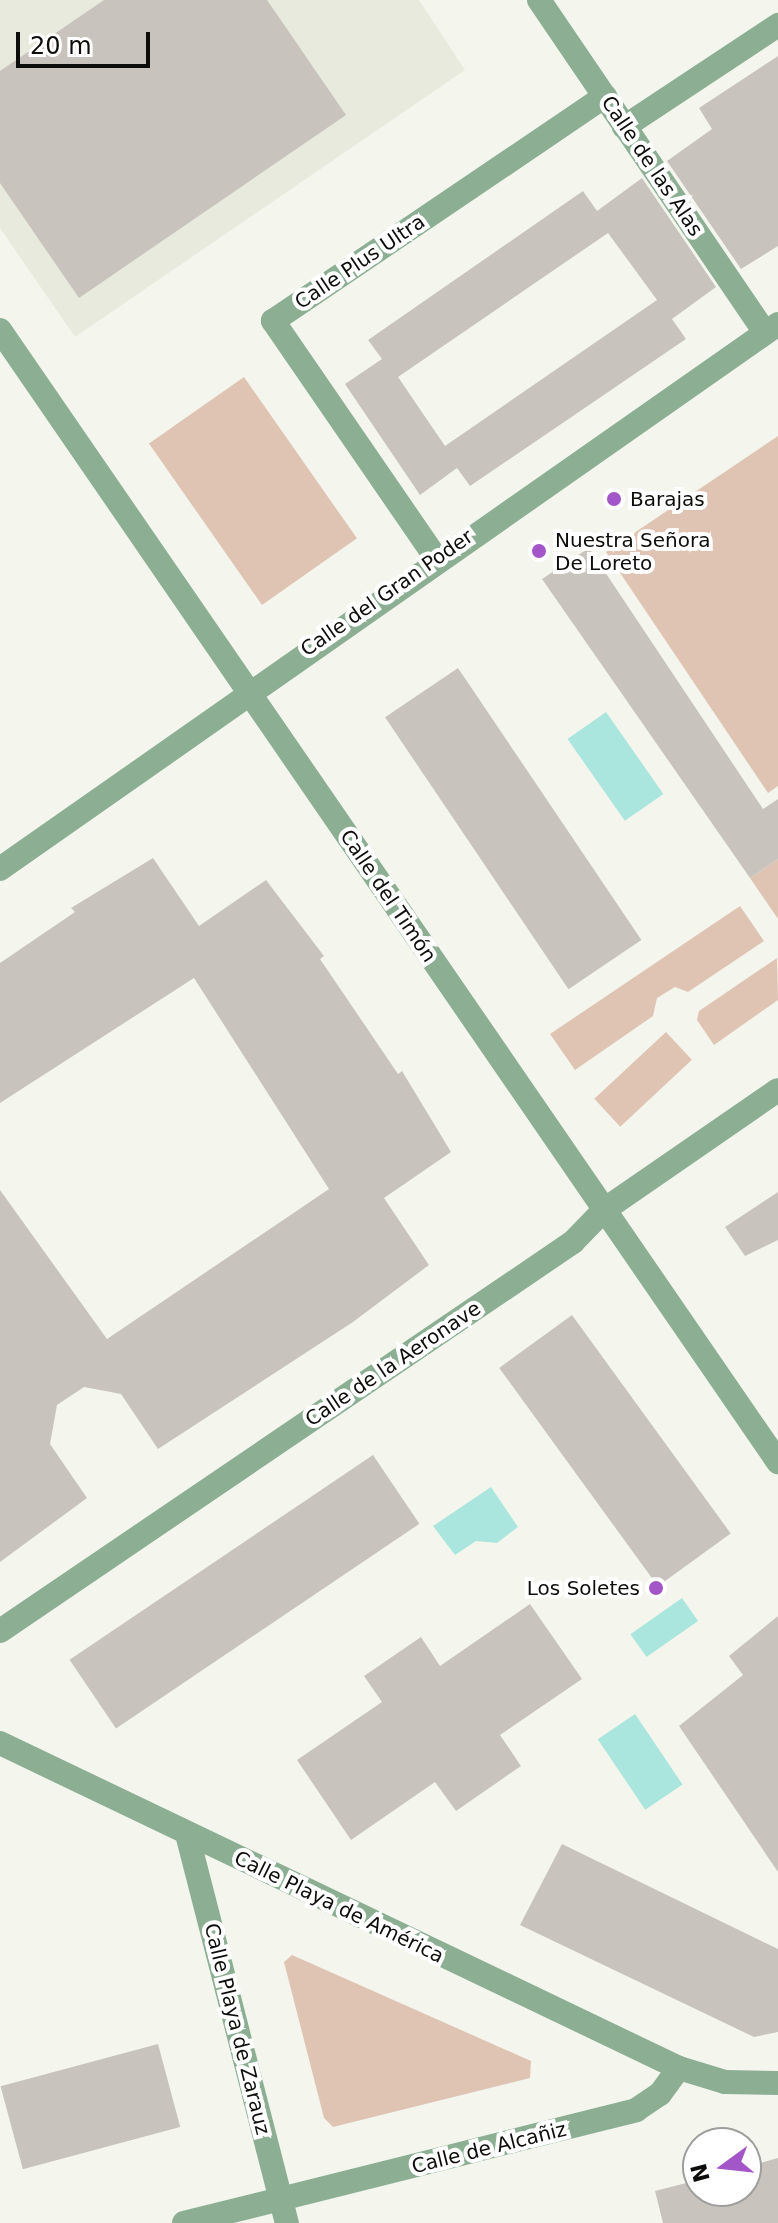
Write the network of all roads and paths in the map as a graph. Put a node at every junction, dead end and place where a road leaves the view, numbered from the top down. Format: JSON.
{"nodes":[{"id":1,"x":539,"y":0,"type":"edge"},
{"id":2,"x":778,"y":25,"type":"edge"},
{"id":3,"x":605,"y":96,"type":"junction"},
{"id":4,"x":624,"y":127,"type":"junction"},
{"id":5,"x":772,"y":328,"type":"edge"},
{"id":6,"x":0,"y":330,"type":"edge"},
{"id":7,"x":436,"y":558,"type":"junction"},
{"id":8,"x":247,"y":691,"type":"junction"},
{"id":9,"x":0,"y":869,"type":"edge"},
{"id":10,"x":778,"y":1090,"type":"edge"},
{"id":11,"x":604,"y":1210,"type":"junction"},
{"id":12,"x":778,"y":1462,"type":"edge"},
{"id":13,"x":0,"y":1631,"type":"edge"},
{"id":14,"x":0,"y":1743,"type":"edge"},
{"id":15,"x":187,"y":1834,"type":"junction"},
{"id":16,"x":679,"y":2068,"type":"junction"},
{"id":17,"x":778,"y":2083,"type":"edge"},
{"id":18,"x":280,"y":2197,"type":"junction"},
{"id":19,"x":184,"y":2223,"type":"edge"},
{"id":20,"x":287,"y":2223,"type":"edge"}],
"edges":[{"from":1,"to":3,"type":"street","name":"Calle de las Alas"},
{"from":2,"to":4,"type":"street"},
{"from":3,"to":4,"type":"street","name":"Calle de las Alas"},
{"from":3,"to":7,"type":"street","name":"Calle Plus Ultra"},
{"from":4,"to":5,"type":"street","name":"Calle de las Alas"},
{"from":5,"to":7,"type":"street","name":"Calle del Gran Poder"},
{"from":6,"to":8,"type":"street","name":"Calle del Timón"},
{"from":7,"to":8,"type":"street","name":"Calle del Gran Poder"},
{"from":8,"to":9,"type":"street","name":"Calle del Gran Poder"},
{"from":8,"to":11,"type":"street","name":"Calle del Timón"},
{"from":10,"to":11,"type":"street","name":"Calle de la Aeronave"},
{"from":11,"to":12,"type":"street","name":"Calle del Timón"},
{"from":11,"to":13,"type":"street","name":"Calle de la Aeronave"},
{"from":14,"to":15,"type":"street","name":"Calle Playa de América"},
{"from":15,"to":16,"type":"street","name":"Calle Playa de América"},
{"from":15,"to":18,"type":"street","name":"Calle Playa de Zarauz"},
{"from":16,"to":17,"type":"street"},
{"from":16,"to":18,"type":"street","name":"Calle de Alcañiz"},
{"from":18,"to":19,"type":"street","name":"Calle de Alcañiz"},
{"from":18,"to":20,"type":"street","name":"Calle Playa de Zarauz"}]}
